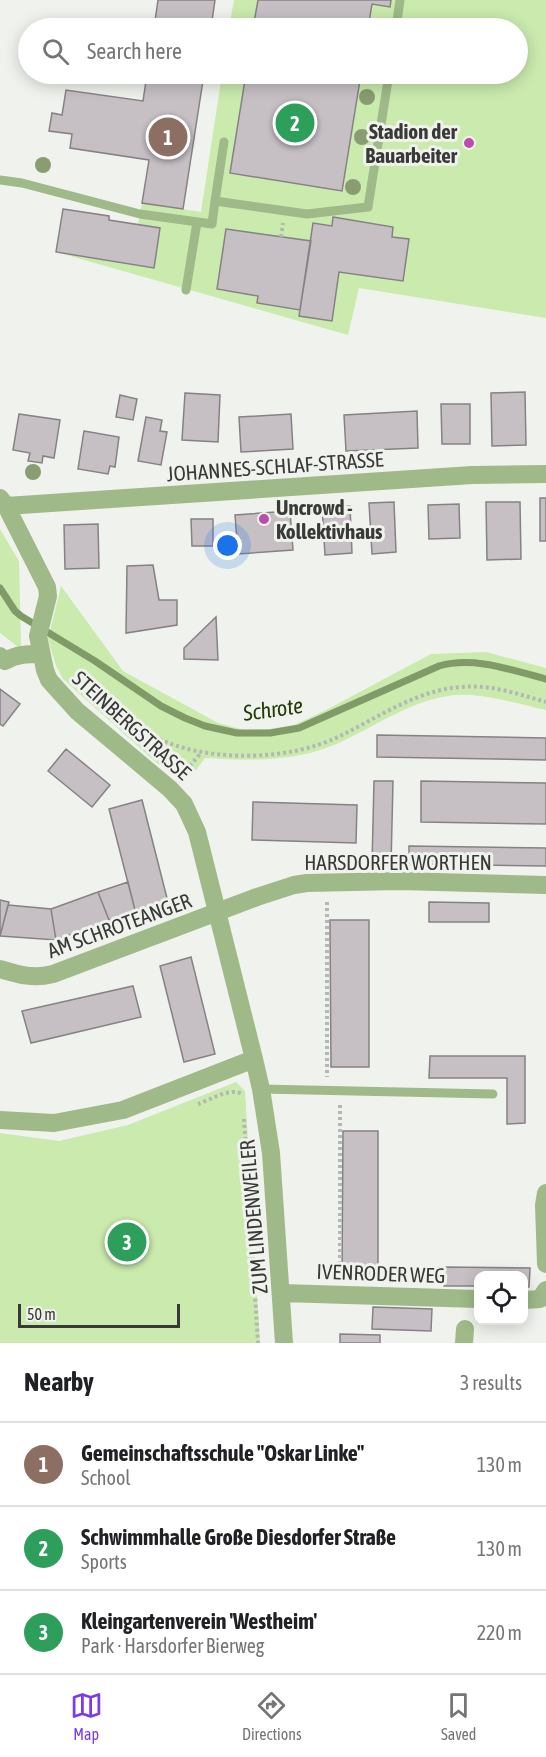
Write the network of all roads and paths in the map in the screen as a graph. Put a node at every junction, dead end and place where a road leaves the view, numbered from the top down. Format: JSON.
{"nodes":[{"id":1,"x":400,"y":0,"type":"edge"},
{"id":2,"x":397,"y":18,"type":"edge"},
{"id":3,"x":387,"y":84,"type":"edge"},
{"id":4,"x":224,"y":142,"type":"dead end"},
{"id":5,"x":0,"y":180,"type":"edge"},
{"id":6,"x":215,"y":201,"type":"junction"},
{"id":7,"x":197,"y":222,"type":"junction"},
{"id":8,"x":186,"y":290,"type":"dead end"},
{"id":9,"x":546,"y":474,"type":"edge"},
{"id":10,"x":3,"y":502,"type":"edge"},
{"id":11,"x":41,"y":654,"type":"junction"},
{"id":12,"x":0,"y":656,"type":"edge"},
{"id":13,"x":76,"y":680,"type":"dead end"},
{"id":14,"x":546,"y":702,"type":"edge"},
{"id":15,"x":202,"y":753,"type":"junction"},
{"id":16,"x":170,"y":789,"type":"junction"},
{"id":17,"x":327,"y":881,"type":"junction"},
{"id":18,"x":546,"y":885,"type":"edge"},
{"id":19,"x":218,"y":912,"type":"junction"},
{"id":20,"x":0,"y":969,"type":"edge"},
{"id":21,"x":254,"y":1059,"type":"junction"},
{"id":22,"x":261,"y":1089,"type":"junction"},
{"id":23,"x":327,"y":1090,"type":"junction"},
{"id":24,"x":341,"y":1090,"type":"junction"},
{"id":25,"x":242,"y":1094,"type":"dead end"},
{"id":26,"x":493,"y":1094,"type":"dead end"},
{"id":27,"x":191,"y":1107,"type":"dead end"},
{"id":28,"x":244,"y":1118,"type":"dead end"},
{"id":29,"x":0,"y":1120,"type":"edge"},
{"id":30,"x":546,"y":1192,"type":"edge"},
{"id":31,"x":546,"y":1264,"type":"edge"},
{"id":32,"x":546,"y":1290,"type":"edge"},
{"id":33,"x":282,"y":1293,"type":"junction"},
{"id":34,"x":340,"y":1294,"type":"junction"},
{"id":35,"x":474,"y":1299,"type":"edge"},
{"id":36,"x":528,"y":1300,"type":"edge"},
{"id":37,"x":258,"y":1343,"type":"edge"},
{"id":38,"x":284,"y":1343,"type":"edge"}],
"edges":[{"from":1,"to":2,"type":"lane"},
{"from":3,"to":6,"type":"lane"},
{"from":4,"to":6,"type":"lane"},
{"from":5,"to":7,"type":"lane"},
{"from":6,"to":7,"type":"lane"},
{"from":7,"to":8,"type":"lane"},
{"from":9,"to":10,"type":"street","name":"JOHANNES-SCHLAF-STRASSE"},
{"from":10,"to":11,"type":"street","name":"STEINBERGSTRASSE"},
{"from":11,"to":12,"type":"street"},
{"from":11,"to":16,"type":"street","name":"STEINBERGSTRASSE"},
{"from":13,"to":15,"type":"path"},
{"from":14,"to":15,"type":"path"},
{"from":15,"to":16,"type":"path"},
{"from":16,"to":19,"type":"street","name":"STEINBERGSTRASSE"},
{"from":17,"to":18,"type":"street","name":"HARSDORFER WORTHEN"},
{"from":17,"to":19,"type":"street","name":"HARSDORFER WORTHEN"},
{"from":17,"to":23,"type":"path"},
{"from":19,"to":20,"type":"street","name":"AM SCHROTEANGER"},
{"from":19,"to":21,"type":"street","name":"ZUM LINDENWEILER"},
{"from":21,"to":22,"type":"street","name":"ZUM LINDENWEILER"},
{"from":21,"to":29,"type":"street"},
{"from":22,"to":23,"type":"lane"},
{"from":22,"to":33,"type":"street","name":"ZUM LINDENWEILER"},
{"from":23,"to":24,"type":"lane"},
{"from":24,"to":26,"type":"lane"},
{"from":24,"to":34,"type":"path"},
{"from":25,"to":27,"type":"path"},
{"from":28,"to":37,"type":"path"},
{"from":30,"to":31,"type":"street"},
{"from":32,"to":36,"type":"street"},
{"from":33,"to":34,"type":"street","name":"IVENRODER WEG"},
{"from":33,"to":38,"type":"street","name":"ZUM LINDENWEILER"},
{"from":34,"to":35,"type":"street","name":"IVENRODER WEG"}]}
